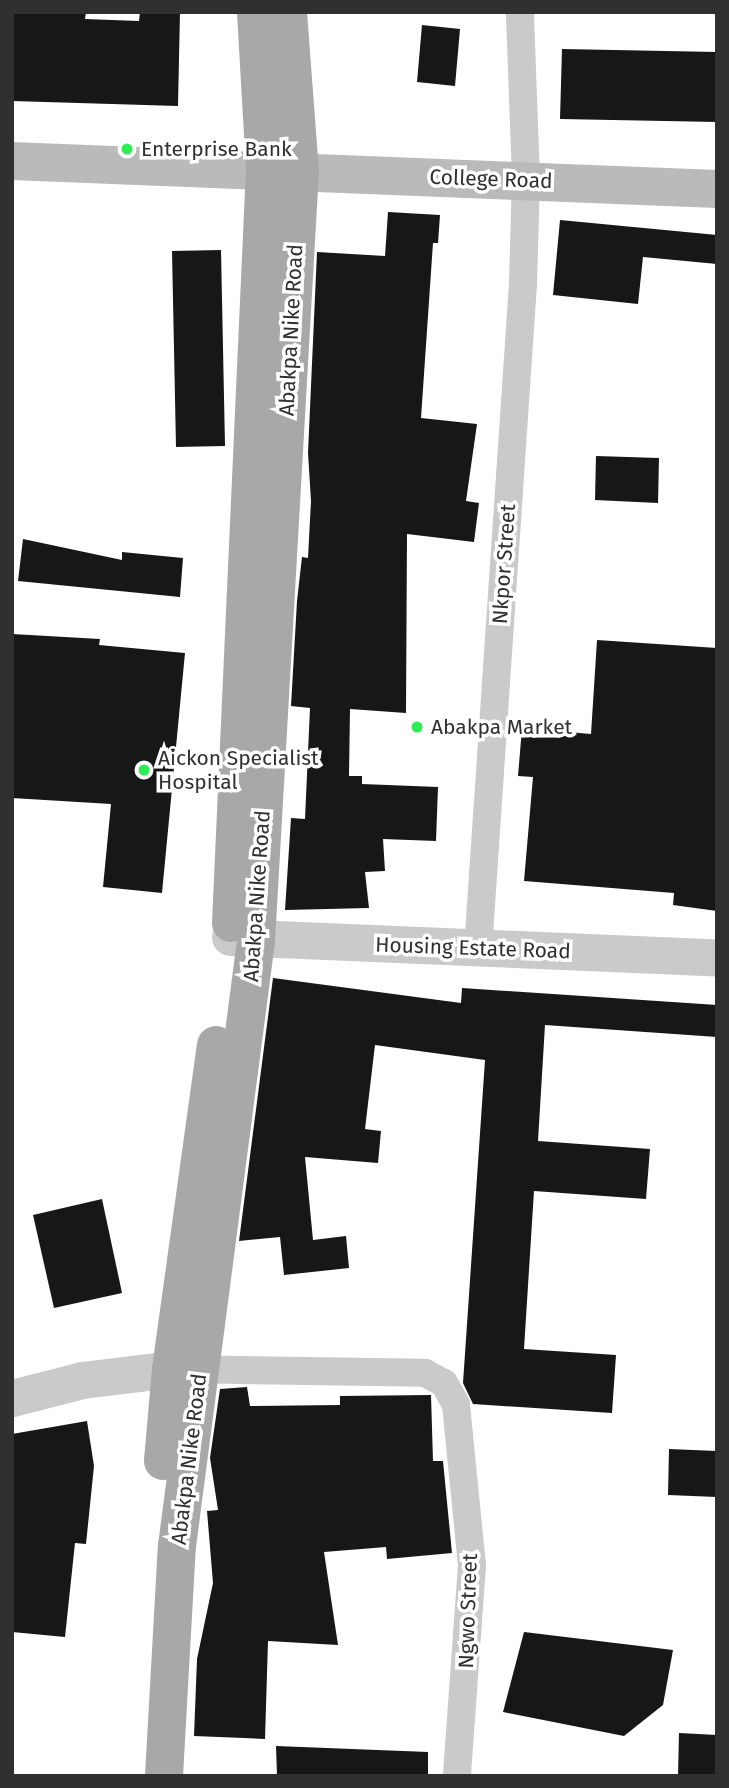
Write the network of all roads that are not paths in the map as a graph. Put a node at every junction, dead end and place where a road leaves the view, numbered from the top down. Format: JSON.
{"nodes":[{"id":1,"x":256,"y":12,"type":"edge"},
{"id":2,"x":288,"y":12,"type":"edge"},
{"id":3,"x":520,"y":12,"type":"edge"},
{"id":4,"x":12,"y":161,"type":"edge"},
{"id":5,"x":282,"y":171,"type":"junction"},
{"id":6,"x":526,"y":179,"type":"junction"},
{"id":7,"x":717,"y":189,"type":"edge"},
{"id":8,"x":243,"y":939,"type":"junction"},
{"id":9,"x":478,"y":949,"type":"junction"},
{"id":10,"x":717,"y":957,"type":"edge"},
{"id":11,"x":185,"y":1369,"type":"junction"},
{"id":12,"x":12,"y":1398,"type":"edge"},
{"id":13,"x":139,"y":1776,"type":"edge"},
{"id":14,"x":164,"y":1776,"type":"edge"},
{"id":15,"x":457,"y":1776,"type":"edge"}],
"edges":[{"from":1,"to":5,"type":"main road","name":"Abakpa Nike Road"},
{"from":2,"to":5,"type":"main road","name":"Abakpa Nike Road"},
{"from":3,"to":6,"type":"street","name":"Nkpor Street"},
{"from":4,"to":5,"type":"main road","name":"College Road"},
{"from":5,"to":6,"type":"main road","name":"College Road"},
{"from":5,"to":8,"type":"main road","name":"Abakpa Nike Road"},
{"from":6,"to":7,"type":"main road","name":"College Road"},
{"from":6,"to":9,"type":"street","name":"Nkpor Street"},
{"from":8,"to":9,"type":"street","name":"Housing Estate Road"},
{"from":8,"to":11,"type":"main road","name":"Abakpa Nike Road"},
{"from":9,"to":10,"type":"street","name":"Housing Estate Road"},
{"from":11,"to":12,"type":"street"},
{"from":11,"to":13,"type":"main road","name":"Abakpa Nike Road"},
{"from":11,"to":14,"type":"main road","name":"Abakpa Nike Road"},
{"from":11,"to":15,"type":"street","name":"Ngwo Street"}]}
